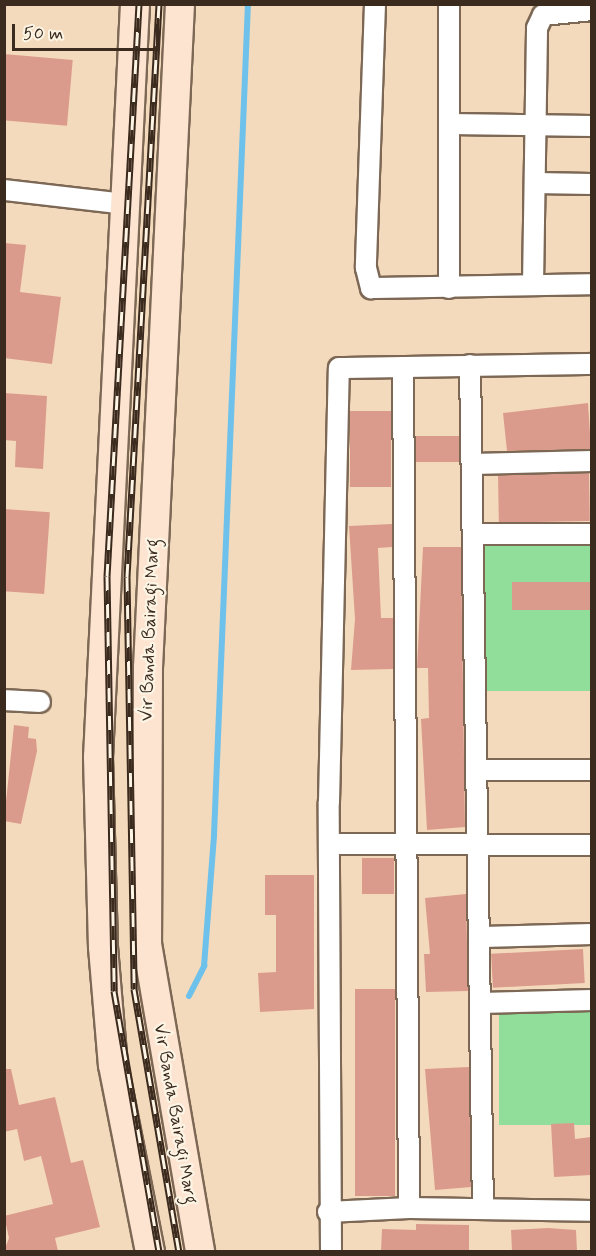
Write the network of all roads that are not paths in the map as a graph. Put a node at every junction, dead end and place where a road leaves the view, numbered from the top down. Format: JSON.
{"nodes":[{"id":1,"x":135,"y":4,"type":"edge"},
{"id":2,"x":180,"y":4,"type":"edge"},
{"id":3,"x":375,"y":4,"type":"edge"},
{"id":4,"x":449,"y":4,"type":"edge"},
{"id":5,"x":591,"y":10,"type":"edge"},
{"id":6,"x":450,"y":124,"type":"junction"},
{"id":7,"x":591,"y":126,"type":"edge"},
{"id":8,"x":536,"y":128,"type":"junction"},
{"id":9,"x":535,"y":183,"type":"junction"},
{"id":10,"x":591,"y":184,"type":"edge"},
{"id":11,"x":4,"y":190,"type":"edge"},
{"id":12,"x":125,"y":204,"type":"junction"},
{"id":13,"x":591,"y":284,"type":"edge"},
{"id":14,"x":533,"y":285,"type":"junction"},
{"id":15,"x":449,"y":288,"type":"junction"},
{"id":16,"x":470,"y":364,"type":"junction"},
{"id":17,"x":591,"y":364,"type":"edge"},
{"id":18,"x":403,"y":367,"type":"junction"},
{"id":19,"x":591,"y":461,"type":"edge"},
{"id":20,"x":473,"y":464,"type":"junction"},
{"id":21,"x":475,"y":534,"type":"junction"},
{"id":22,"x":591,"y":534,"type":"edge"},
{"id":23,"x":4,"y":700,"type":"edge"},
{"id":24,"x":40,"y":702,"type":"dead end"},
{"id":25,"x":478,"y":770,"type":"junction"},
{"id":26,"x":591,"y":770,"type":"edge"},
{"id":27,"x":329,"y":844,"type":"junction"},
{"id":28,"x":591,"y":845,"type":"edge"},
{"id":29,"x":406,"y":846,"type":"junction"},
{"id":30,"x":479,"y":846,"type":"junction"},
{"id":31,"x":591,"y":934,"type":"edge"},
{"id":32,"x":483,"y":937,"type":"junction"},
{"id":33,"x":591,"y":1000,"type":"edge"},
{"id":34,"x":481,"y":1002,"type":"junction"},
{"id":35,"x":410,"y":1208,"type":"junction"},
{"id":36,"x":483,"y":1208,"type":"junction"},
{"id":37,"x":591,"y":1211,"type":"edge"},
{"id":38,"x":328,"y":1212,"type":"junction"},
{"id":39,"x":150,"y":1251,"type":"edge"},
{"id":40,"x":200,"y":1251,"type":"edge"},
{"id":41,"x":331,"y":1251,"type":"edge"}],
"edges":[{"from":1,"to":12,"type":"main road"},
{"from":2,"to":40,"type":"main road","name":"Vir Banda Bairagi Marg"},
{"from":3,"to":15,"type":"street"},
{"from":4,"to":6,"type":"street"},
{"from":5,"to":8,"type":"street"},
{"from":6,"to":8,"type":"street"},
{"from":6,"to":15,"type":"street"},
{"from":7,"to":8,"type":"street"},
{"from":8,"to":9,"type":"street"},
{"from":9,"to":10,"type":"street"},
{"from":9,"to":14,"type":"street"},
{"from":11,"to":12,"type":"street"},
{"from":12,"to":39,"type":"main road"},
{"from":13,"to":14,"type":"street"},
{"from":14,"to":15,"type":"street"},
{"from":16,"to":17,"type":"street"},
{"from":16,"to":18,"type":"street"},
{"from":16,"to":20,"type":"street"},
{"from":18,"to":27,"type":"street"},
{"from":18,"to":29,"type":"street"},
{"from":19,"to":20,"type":"street"},
{"from":20,"to":21,"type":"street"},
{"from":21,"to":22,"type":"street"},
{"from":21,"to":25,"type":"street"},
{"from":23,"to":24,"type":"street"},
{"from":25,"to":26,"type":"street"},
{"from":25,"to":30,"type":"street"},
{"from":27,"to":29,"type":"street"},
{"from":27,"to":38,"type":"street"},
{"from":28,"to":30,"type":"street"},
{"from":29,"to":30,"type":"street"},
{"from":29,"to":35,"type":"street"},
{"from":30,"to":32,"type":"street"},
{"from":31,"to":32,"type":"street"},
{"from":32,"to":34,"type":"street"},
{"from":33,"to":34,"type":"street"},
{"from":34,"to":36,"type":"street"},
{"from":35,"to":36,"type":"street"},
{"from":35,"to":38,"type":"street"},
{"from":36,"to":37,"type":"street"},
{"from":38,"to":41,"type":"street"}]}
